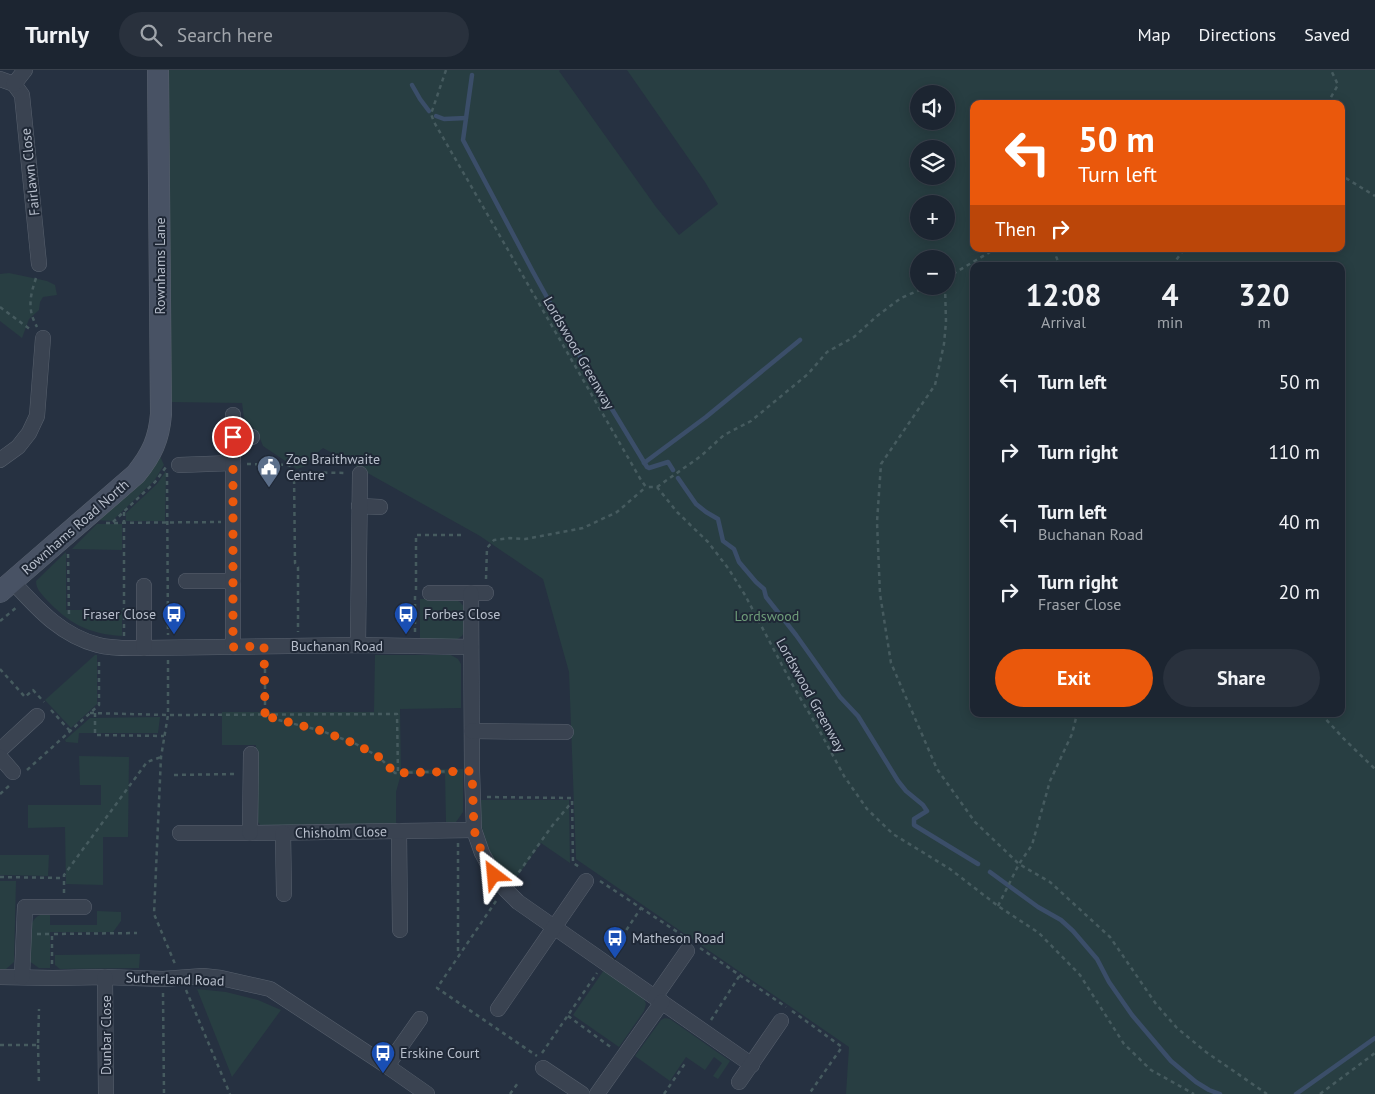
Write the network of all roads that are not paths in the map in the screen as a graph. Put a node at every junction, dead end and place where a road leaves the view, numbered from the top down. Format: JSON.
{"nodes":[{"id":1,"x":25,"y":70,"type":"edge"},
{"id":2,"x":158,"y":70,"type":"edge"},
{"id":3,"x":7,"y":82,"type":"edge"},
{"id":4,"x":39,"y":264,"type":"road end"},
{"id":5,"x":42,"y":338,"type":"road end"},
{"id":6,"x":233,"y":415,"type":"dead end"},
{"id":7,"x":233,"y":437,"type":"junction"},
{"id":8,"x":252,"y":437,"type":"dead end"},
{"id":9,"x":0,"y":460,"type":"edge"},
{"id":10,"x":147,"y":460,"type":"joint"},
{"id":11,"x":233,"y":463,"type":"junction"},
{"id":12,"x":179,"y":465,"type":"dead end"},
{"id":13,"x":360,"y":474,"type":"road end"},
{"id":14,"x":359,"y":506,"type":"junction"},
{"id":15,"x":380,"y":507,"type":"dead end"},
{"id":16,"x":186,"y":581,"type":"dead end"},
{"id":17,"x":233,"y":581,"type":"junction"},
{"id":18,"x":144,"y":586,"type":"dead end"},
{"id":19,"x":6,"y":587,"type":"edge"},
{"id":20,"x":430,"y":593,"type":"dead end"},
{"id":21,"x":471,"y":593,"type":"junction"},
{"id":22,"x":486,"y":593,"type":"road end"},
{"id":23,"x":358,"y":645,"type":"junction"},
{"id":24,"x":233,"y":647,"type":"junction"},
{"id":25,"x":471,"y":647,"type":"junction"},
{"id":26,"x":144,"y":648,"type":"junction"},
{"id":27,"x":37,"y":716,"type":"dead end"},
{"id":28,"x":472,"y":731,"type":"junction"},
{"id":29,"x":566,"y":732,"type":"dead end"},
{"id":30,"x":0,"y":750,"type":"edge"},
{"id":31,"x":251,"y":754,"type":"dead end"},
{"id":32,"x":0,"y":758,"type":"edge"},
{"id":33,"x":17,"y":776,"type":"road end"},
{"id":34,"x":474,"y":830,"type":"junction"},
{"id":35,"x":399,"y":831,"type":"junction"},
{"id":36,"x":180,"y":833,"type":"dead end"},
{"id":37,"x":250,"y":833,"type":"junction"},
{"id":38,"x":283,"y":833,"type":"junction"},
{"id":39,"x":590,"y":877,"type":"road end"},
{"id":40,"x":284,"y":894,"type":"dead end"},
{"id":41,"x":84,"y":907,"type":"dead end"},
{"id":42,"x":555,"y":927,"type":"junction"},
{"id":43,"x":400,"y":930,"type":"dead end"},
{"id":44,"x":692,"y":947,"type":"road end"},
{"id":45,"x":0,"y":977,"type":"edge"},
{"id":46,"x":22,"y":977,"type":"junction"},
{"id":47,"x":105,"y":977,"type":"junction"},
{"id":48,"x":658,"y":999,"type":"junction"},
{"id":49,"x":498,"y":1009,"type":"dead end"},
{"id":50,"x":420,"y":1019,"type":"dead end"},
{"id":51,"x":782,"y":1021,"type":"dead end"},
{"id":52,"x":752,"y":1064,"type":"junction"},
{"id":53,"x":387,"y":1066,"type":"junction"},
{"id":54,"x":543,"y":1068,"type":"dead end"},
{"id":55,"x":739,"y":1082,"type":"dead end"},
{"id":56,"x":424,"y":1093,"type":"edge"},
{"id":57,"x":106,"y":1094,"type":"edge"},
{"id":58,"x":582,"y":1094,"type":"edge"},
{"id":59,"x":597,"y":1094,"type":"edge"}],
"edges":[{"from":1,"to":3,"type":"street","name":"Fairlawn Close"},
{"from":2,"to":10,"type":"street","name":"Rownhams Lane"},
{"from":3,"to":4,"type":"street","name":"Fairlawn Close"},
{"from":5,"to":9,"type":"street"},
{"from":6,"to":7,"type":"street"},
{"from":7,"to":8,"type":"street"},
{"from":7,"to":11,"type":"street"},
{"from":10,"to":19,"type":"street","name":"Rownhams Road North"},
{"from":11,"to":12,"type":"street"},
{"from":11,"to":17,"type":"street"},
{"from":13,"to":14,"type":"street"},
{"from":14,"to":15,"type":"street"},
{"from":14,"to":23,"type":"street"},
{"from":16,"to":17,"type":"street"},
{"from":17,"to":24,"type":"street"},
{"from":18,"to":26,"type":"street"},
{"from":19,"to":26,"type":"street","name":"Buchanan Road"},
{"from":20,"to":21,"type":"street"},
{"from":21,"to":22,"type":"street"},
{"from":21,"to":25,"type":"street"},
{"from":23,"to":24,"type":"street","name":"Buchanan Road"},
{"from":23,"to":25,"type":"street","name":"Buchanan Road"},
{"from":24,"to":26,"type":"street","name":"Buchanan Road"},
{"from":25,"to":28,"type":"street"},
{"from":27,"to":30,"type":"street"},
{"from":28,"to":29,"type":"street"},
{"from":28,"to":34,"type":"street"},
{"from":31,"to":37,"type":"street"},
{"from":32,"to":33,"type":"street"},
{"from":34,"to":35,"type":"street","name":"Chisholm Close"},
{"from":34,"to":42,"type":"street"},
{"from":35,"to":38,"type":"street","name":"Chisholm Close"},
{"from":35,"to":43,"type":"street","name":"Chisholm Close"},
{"from":36,"to":37,"type":"street","name":"Chisholm Close"},
{"from":37,"to":38,"type":"street","name":"Chisholm Close"},
{"from":38,"to":40,"type":"street","name":"Chisholm Close"},
{"from":39,"to":42,"type":"street"},
{"from":41,"to":46,"type":"street"},
{"from":42,"to":48,"type":"street"},
{"from":42,"to":49,"type":"street"},
{"from":44,"to":48,"type":"street"},
{"from":45,"to":46,"type":"street","name":"Sutherland Road"},
{"from":46,"to":47,"type":"street","name":"Sutherland Road"},
{"from":47,"to":53,"type":"street","name":"Sutherland Road"},
{"from":47,"to":57,"type":"street","name":"Dunbar Close"},
{"from":48,"to":52,"type":"street"},
{"from":48,"to":59,"type":"street"},
{"from":50,"to":53,"type":"street"},
{"from":51,"to":52,"type":"street"},
{"from":52,"to":55,"type":"street"},
{"from":53,"to":56,"type":"street","name":"Sutherland Road"},
{"from":54,"to":58,"type":"street"}]}
